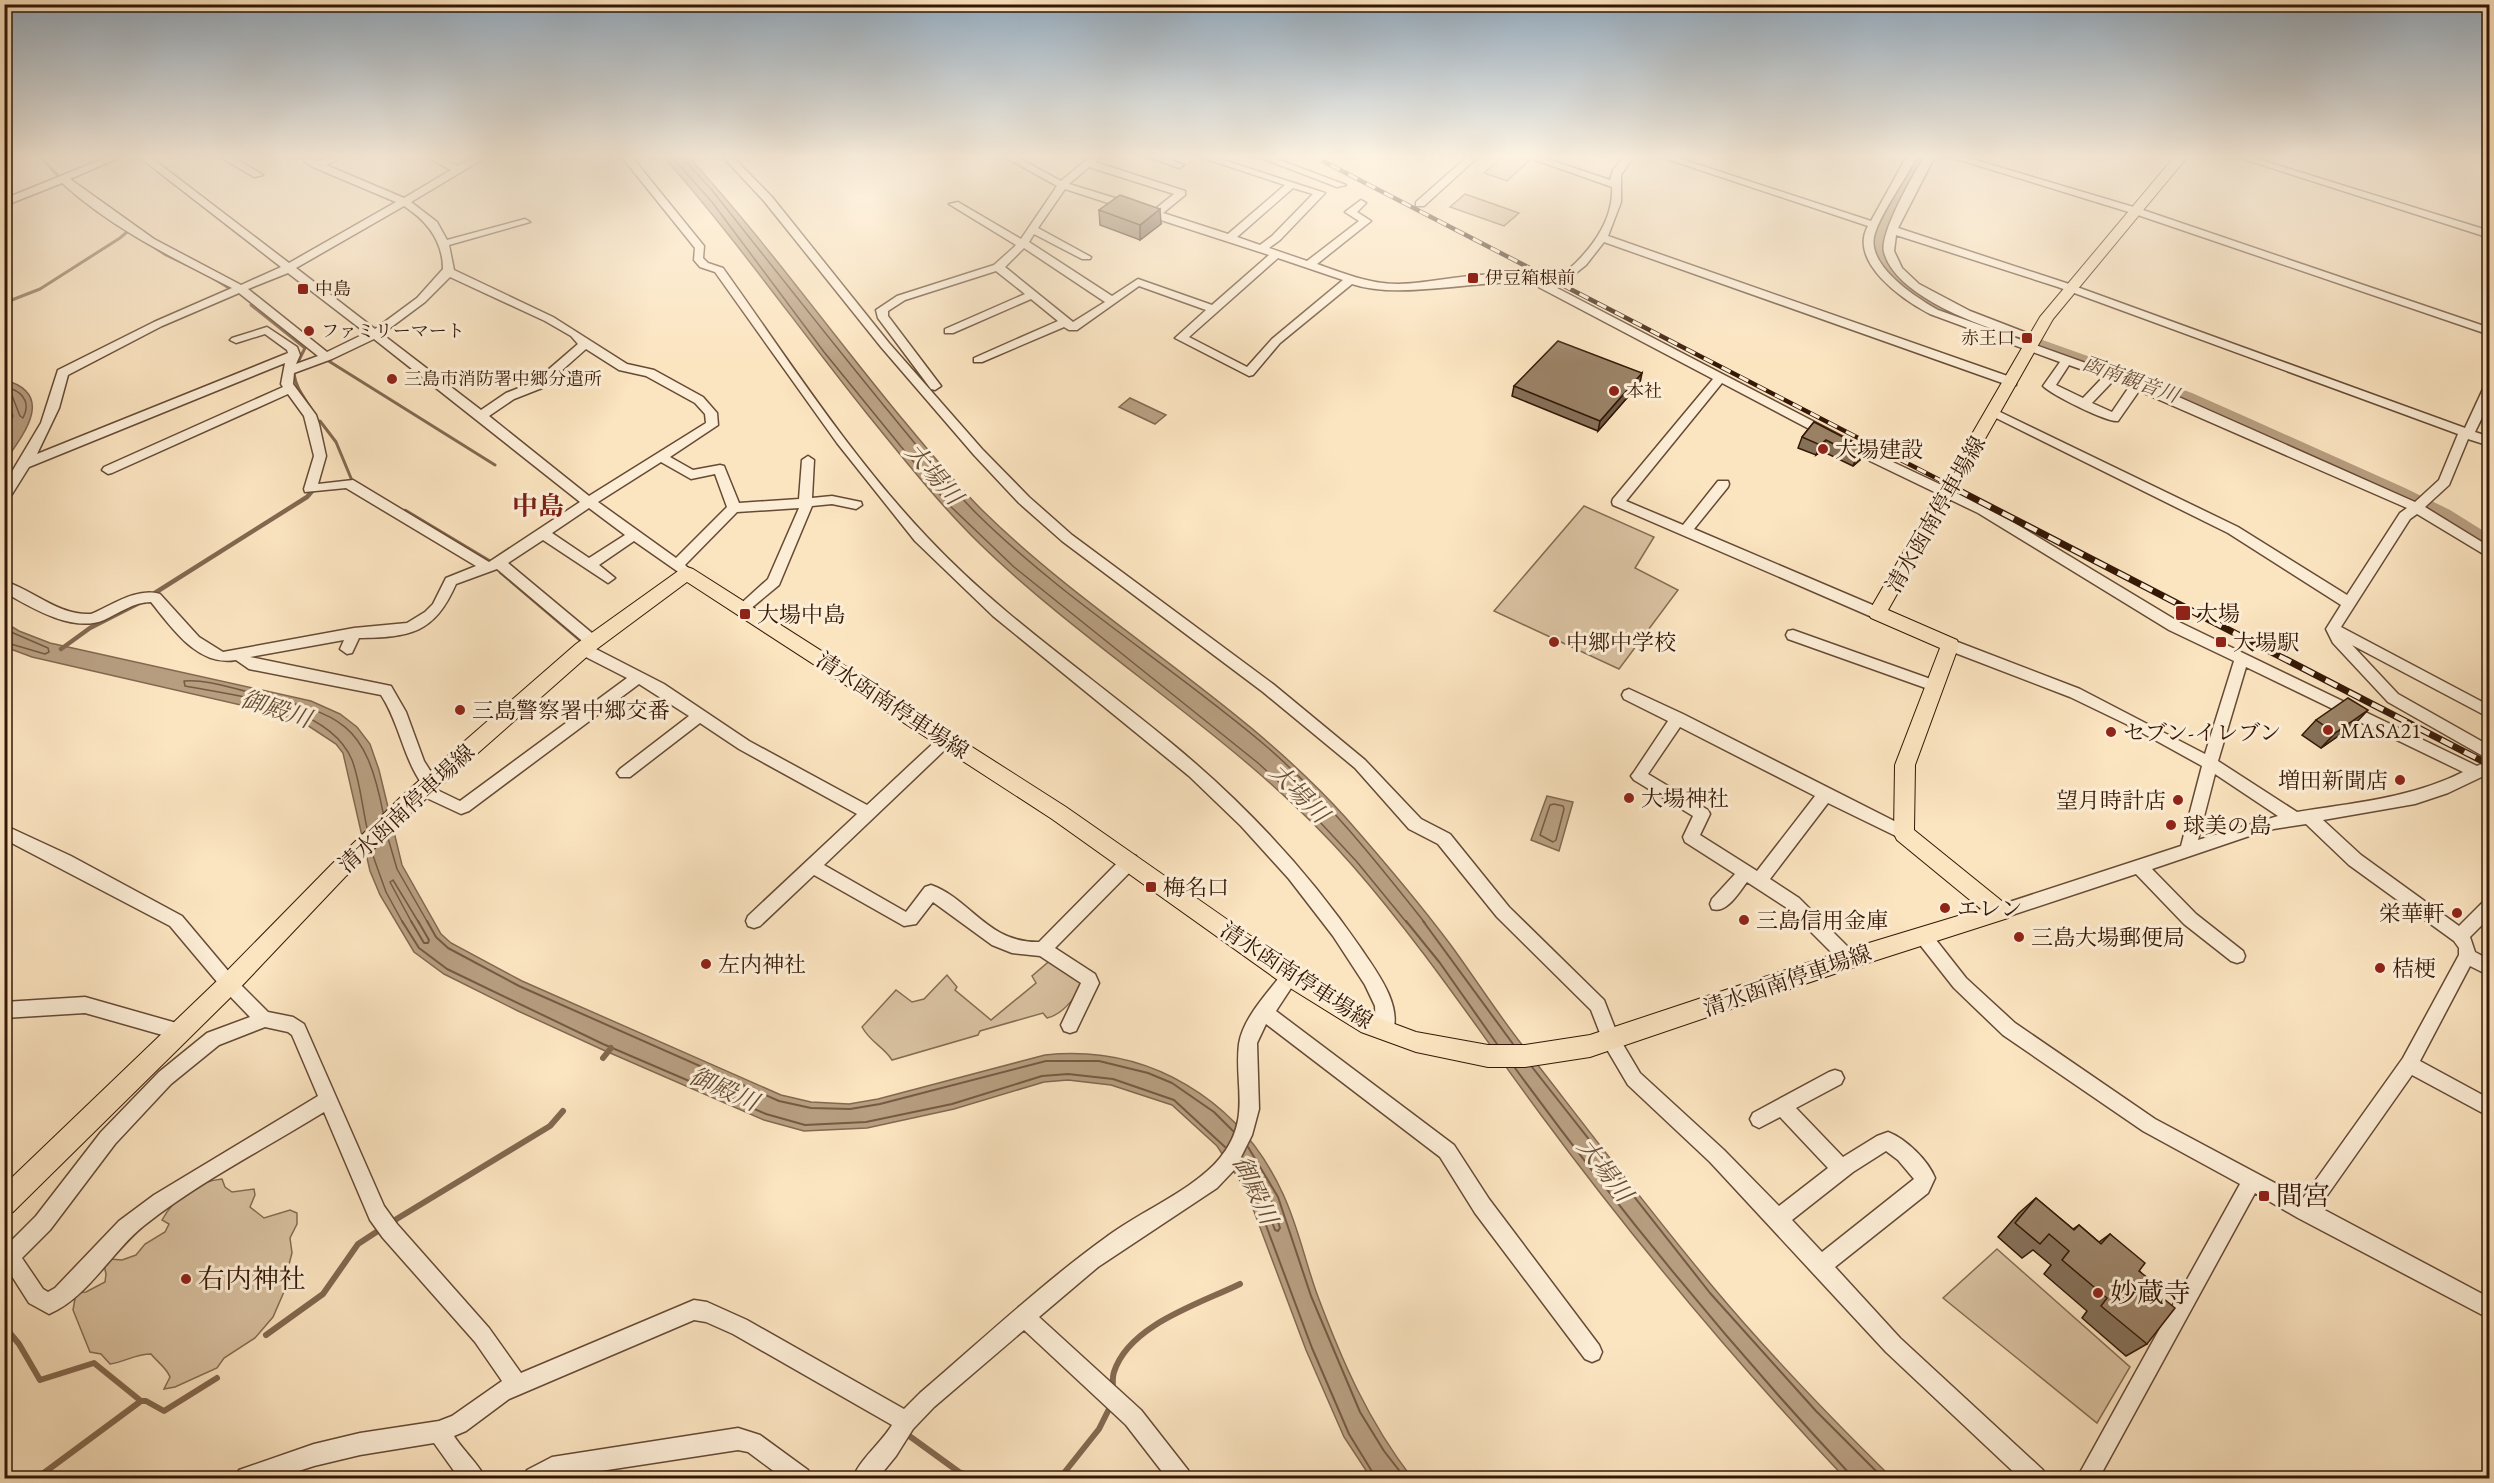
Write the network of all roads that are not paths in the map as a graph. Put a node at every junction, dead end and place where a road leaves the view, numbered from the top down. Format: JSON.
{"nodes":[{"id":1,"x":127,"y":225,"type":"edge"},
{"id":2,"x":233,"y":225,"type":"edge"},
{"id":3,"x":363,"y":225,"type":"edge"},
{"id":4,"x":435,"y":225,"type":"edge"},
{"id":5,"x":513,"y":225,"type":"edge"},
{"id":6,"x":682,"y":225,"type":"edge"},
{"id":7,"x":789,"y":225,"type":"edge"},
{"id":8,"x":991,"y":225,"type":"edge"},
{"id":9,"x":1035,"y":225,"type":"edge"},
{"id":10,"x":1190,"y":225,"type":"edge"},
{"id":11,"x":1244,"y":225,"type":"edge"},
{"id":12,"x":1289,"y":225,"type":"edge"},
{"id":13,"x":1361,"y":225,"type":"edge"},
{"id":14,"x":1606,"y":225,"type":"edge"},
{"id":15,"x":1874,"y":225,"type":"edge"},
{"id":16,"x":1892,"y":225,"type":"edge"},
{"id":17,"x":2124,"y":225,"type":"edge"},
{"id":18,"x":2178,"y":225,"type":"edge"},
{"id":19,"x":2459,"y":225,"type":"edge"},
{"id":20,"x":1032,"y":229,"type":"junction"},
{"id":21,"x":1892,"y":230,"type":"junction"},
{"id":22,"x":2490,"y":235,"type":"edge"},
{"id":23,"x":1601,"y":237,"type":"junction"},
{"id":24,"x":1229,"y":238,"type":"junction"},
{"id":25,"x":1022,"y":243,"type":"junction"},
{"id":26,"x":442,"y":244,"type":"junction"},
{"id":27,"x":1261,"y":249,"type":"junction"},
{"id":28,"x":1276,"y":254,"type":"junction"},
{"id":29,"x":1086,"y":257,"type":"dead end"},
{"id":30,"x":1309,"y":265,"type":"junction"},
{"id":31,"x":998,"y":267,"type":"junction"},
{"id":32,"x":289,"y":268,"type":"junction"},
{"id":33,"x":447,"y":272,"type":"junction"},
{"id":34,"x":1350,"y":280,"type":"junction"},
{"id":35,"x":1550,"y":288,"type":"junction"},
{"id":36,"x":241,"y":289,"type":"junction"},
{"id":37,"x":2071,"y":289,"type":"junction"},
{"id":38,"x":1032,"y":295,"type":"junction"},
{"id":39,"x":1111,"y":301,"type":"junction"},
{"id":40,"x":1213,"y":309,"type":"junction"},
{"id":41,"x":1944,"y":310,"type":"junction"},
{"id":42,"x":1070,"y":326,"type":"junction"},
{"id":43,"x":949,"y":331,"type":"dead end"},
{"id":44,"x":2490,"y":332,"type":"edge"},
{"id":45,"x":374,"y":334,"type":"junction"},
{"id":46,"x":236,"y":340,"type":"dead end"},
{"id":47,"x":900,"y":340,"type":"junction"},
{"id":48,"x":2032,"y":343,"type":"junction"},
{"id":49,"x":585,"y":344,"type":"junction"},
{"id":50,"x":885,"y":345,"type":"junction"},
{"id":51,"x":300,"y":348,"type":"junction"},
{"id":52,"x":326,"y":357,"type":"junction"},
{"id":53,"x":978,"y":360,"type":"dead end"},
{"id":54,"x":2066,"y":361,"type":"junction"},
{"id":55,"x":288,"y":371,"type":"junction"},
{"id":56,"x":2110,"y":377,"type":"junction"},
{"id":57,"x":1720,"y":378,"type":"junction"},
{"id":58,"x":2012,"y":382,"type":"junction"},
{"id":59,"x":935,"y":386,"type":"dead end"},
{"id":60,"x":2136,"y":386,"type":"junction"},
{"id":61,"x":2490,"y":387,"type":"edge"},
{"id":62,"x":290,"y":389,"type":"junction"},
{"id":63,"x":2084,"y":404,"type":"junction"},
{"id":64,"x":1994,"y":414,"type":"junction"},
{"id":65,"x":481,"y":416,"type":"junction"},
{"id":66,"x":2466,"y":434,"type":"junction"},
{"id":67,"x":2490,"y":442,"type":"edge"},
{"id":68,"x":662,"y":456,"type":"junction"},
{"id":69,"x":808,"y":460,"type":"dead end"},
{"id":70,"x":24,"y":464,"type":"junction"},
{"id":71,"x":108,"y":470,"type":"dead end"},
{"id":72,"x":1722,"y":484,"type":"dead end"},
{"id":73,"x":1947,"y":493,"type":"junction"},
{"id":74,"x":4,"y":496,"type":"edge"},
{"id":75,"x":589,"y":502,"type":"junction"},
{"id":76,"x":807,"y":503,"type":"junction"},
{"id":77,"x":856,"y":505,"type":"dead end"},
{"id":78,"x":2416,"y":507,"type":"junction"},
{"id":79,"x":734,"y":508,"type":"junction"},
{"id":80,"x":1685,"y":532,"type":"junction"},
{"id":81,"x":544,"y":534,"type":"junction"},
{"id":82,"x":634,"y":535,"type":"junction"},
{"id":83,"x":2490,"y":554,"type":"edge"},
{"id":84,"x":494,"y":565,"type":"junction"},
{"id":85,"x":589,"y":565,"type":"junction"},
{"id":86,"x":682,"y":569,"type":"junction"},
{"id":87,"x":608,"y":578,"type":"dead end"},
{"id":88,"x":4,"y":586,"type":"edge"},
{"id":89,"x":2349,"y":603,"type":"junction"},
{"id":90,"x":744,"y":608,"type":"junction"},
{"id":91,"x":1877,"y":613,"type":"junction"},
{"id":92,"x":2333,"y":629,"type":"junction"},
{"id":93,"x":354,"y":633,"type":"junction"},
{"id":94,"x":1793,"y":635,"type":"dead end"},
{"id":95,"x":1950,"y":645,"type":"junction"},
{"id":96,"x":588,"y":646,"type":"junction"},
{"id":97,"x":347,"y":649,"type":"dead end"},
{"id":98,"x":243,"y":654,"type":"junction"},
{"id":99,"x":2241,"y":660,"type":"junction"},
{"id":100,"x":638,"y":677,"type":"junction"},
{"id":101,"x":1934,"y":686,"type":"junction"},
{"id":102,"x":1629,"y":695,"type":"dead end"},
{"id":103,"x":2490,"y":713,"type":"edge"},
{"id":104,"x":700,"y":715,"type":"junction"},
{"id":105,"x":1678,"y":718,"type":"junction"},
{"id":106,"x":946,"y":740,"type":"junction"},
{"id":107,"x":2490,"y":754,"type":"edge"},
{"id":108,"x":2210,"y":763,"type":"junction"},
{"id":109,"x":2483,"y":769,"type":"edge"},
{"id":110,"x":625,"y":773,"type":"dead end"},
{"id":111,"x":422,"y":791,"type":"junction"},
{"id":112,"x":1826,"y":794,"type":"junction"},
{"id":113,"x":868,"y":813,"type":"junction"},
{"id":114,"x":2301,"y":818,"type":"junction"},
{"id":115,"x":4,"y":831,"type":"edge"},
{"id":116,"x":1904,"y":834,"type":"junction"},
{"id":117,"x":2188,"y":850,"type":"junction"},
{"id":118,"x":1130,"y":861,"type":"junction"},
{"id":119,"x":812,"y":866,"type":"junction"},
{"id":120,"x":2139,"y":866,"type":"junction"},
{"id":121,"x":1753,"y":876,"type":"junction"},
{"id":122,"x":1718,"y":903,"type":"dead end"},
{"id":123,"x":2490,"y":906,"type":"edge"},
{"id":124,"x":2000,"y":912,"type":"junction"},
{"id":125,"x":754,"y":921,"type":"dead end"},
{"id":126,"x":1923,"y":936,"type":"junction"},
{"id":127,"x":2460,"y":936,"type":"junction"},
{"id":128,"x":1043,"y":949,"type":"junction"},
{"id":129,"x":2237,"y":956,"type":"dead end"},
{"id":130,"x":2467,"y":956,"type":"junction"},
{"id":131,"x":1850,"y":959,"type":"junction"},
{"id":132,"x":2490,"y":969,"type":"edge"},
{"id":133,"x":1290,"y":976,"type":"junction"},
{"id":134,"x":229,"y":984,"type":"junction"},
{"id":135,"x":4,"y":1010,"type":"edge"},
{"id":136,"x":1264,"y":1012,"type":"junction"},
{"id":137,"x":264,"y":1020,"type":"junction"},
{"id":138,"x":1070,"y":1025,"type":"dead end"},
{"id":139,"x":1385,"y":1031,"type":"junction"},
{"id":140,"x":180,"y":1032,"type":"junction"},
{"id":141,"x":1600,"y":1043,"type":"junction"},
{"id":142,"x":2409,"y":1064,"type":"junction"},
{"id":143,"x":1835,"y":1077,"type":"dead end"},
{"id":144,"x":328,"y":1100,"type":"junction"},
{"id":145,"x":1782,"y":1106,"type":"junction"},
{"id":146,"x":2490,"y":1109,"type":"edge"},
{"id":147,"x":1759,"y":1119,"type":"dead end"},
{"id":148,"x":1842,"y":1170,"type":"junction"},
{"id":149,"x":2251,"y":1182,"type":"junction"},
{"id":150,"x":4,"y":1203,"type":"edge"},
{"id":151,"x":2306,"y":1211,"type":"junction"},
{"id":152,"x":1778,"y":1219,"type":"junction"},
{"id":153,"x":7,"y":1260,"type":"edge"},
{"id":154,"x":1820,"y":1266,"type":"junction"},
{"id":155,"x":2490,"y":1309,"type":"edge"},
{"id":156,"x":1025,"y":1316,"type":"junction"},
{"id":157,"x":1592,"y":1352,"type":"dead end"},
{"id":158,"x":517,"y":1385,"type":"junction"},
{"id":159,"x":906,"y":1422,"type":"junction"},
{"id":160,"x":440,"y":1432,"type":"junction"},
{"id":161,"x":248,"y":1479,"type":"edge"},
{"id":162,"x":474,"y":1479,"type":"edge"},
{"id":163,"x":535,"y":1479,"type":"edge"},
{"id":164,"x":800,"y":1479,"type":"edge"},
{"id":165,"x":864,"y":1479,"type":"edge"},
{"id":166,"x":1180,"y":1479,"type":"edge"},
{"id":167,"x":2035,"y":1479,"type":"edge"},
{"id":168,"x":2088,"y":1479,"type":"edge"}],
"edges":[{"from":1,"to":36,"type":"street"},
{"from":2,"to":32,"type":"street"},
{"from":3,"to":32,"type":"street"},
{"from":4,"to":26,"type":"street"},
{"from":5,"to":26,"type":"street"},
{"from":6,"to":139,"type":"street"},
{"from":7,"to":50,"type":"street"},
{"from":8,"to":25,"type":"street"},
{"from":9,"to":20,"type":"street"},
{"from":10,"to":24,"type":"street"},
{"from":11,"to":24,"type":"street"},
{"from":12,"to":27,"type":"street"},
{"from":13,"to":30,"type":"street"},
{"from":14,"to":23,"type":"street"},
{"from":15,"to":41,"type":"street"},
{"from":16,"to":21,"type":"street"},
{"from":17,"to":37,"type":"main road","name":"清水函南停車場線"},
{"from":18,"to":44,"type":"street"},
{"from":19,"to":22,"type":"street"},
{"from":20,"to":25,"type":"street"},
{"from":20,"to":29,"type":"street"},
{"from":21,"to":37,"type":"street"},
{"from":21,"to":41,"type":"street"},
{"from":23,"to":35,"type":"street"},
{"from":23,"to":58,"type":"street"},
{"from":24,"to":27,"type":"street"},
{"from":25,"to":31,"type":"street"},
{"from":25,"to":39,"type":"street"},
{"from":26,"to":33,"type":"street"},
{"from":27,"to":28,"type":"street"},
{"from":28,"to":30,"type":"street"},
{"from":28,"to":40,"type":"street"},
{"from":30,"to":34,"type":"street"},
{"from":31,"to":38,"type":"street"},
{"from":31,"to":47,"type":"street"},
{"from":32,"to":36,"type":"street"},
{"from":32,"to":45,"type":"street"},
{"from":33,"to":45,"type":"street"},
{"from":33,"to":49,"type":"street"},
{"from":34,"to":35,"type":"street"},
{"from":34,"to":40,"type":"street"},
{"from":35,"to":57,"type":"street"},
{"from":36,"to":51,"type":"street"},
{"from":36,"to":70,"type":"street"},
{"from":37,"to":48,"type":"main road","name":"清水函南停車場線"},
{"from":37,"to":66,"type":"street"},
{"from":38,"to":42,"type":"street"},
{"from":38,"to":43,"type":"street"},
{"from":39,"to":40,"type":"street"},
{"from":39,"to":42,"type":"street"},
{"from":41,"to":48,"type":"street"},
{"from":42,"to":53,"type":"street"},
{"from":45,"to":52,"type":"street"},
{"from":45,"to":65,"type":"street"},
{"from":46,"to":51,"type":"street"},
{"from":47,"to":50,"type":"street"},
{"from":47,"to":59,"type":"street"},
{"from":48,"to":54,"type":"street"},
{"from":48,"to":58,"type":"main road","name":"清水函南停車場線"},
{"from":49,"to":65,"type":"street"},
{"from":49,"to":68,"type":"street"},
{"from":50,"to":141,"type":"street"},
{"from":51,"to":52,"type":"street"},
{"from":51,"to":55,"type":"street"},
{"from":51,"to":70,"type":"street"},
{"from":52,"to":55,"type":"street"},
{"from":54,"to":56,"type":"street"},
{"from":54,"to":63,"type":"street"},
{"from":55,"to":62,"type":"street"},
{"from":56,"to":60,"type":"street"},
{"from":56,"to":63,"type":"street"},
{"from":57,"to":73,"type":"street"},
{"from":57,"to":80,"type":"street"},
{"from":58,"to":64,"type":"main road","name":"清水函南停車場線"},
{"from":60,"to":63,"type":"street"},
{"from":60,"to":78,"type":"street"},
{"from":61,"to":66,"type":"street"},
{"from":62,"to":71,"type":"street"},
{"from":62,"to":84,"type":"street"},
{"from":64,"to":73,"type":"main road","name":"清水函南停車場線"},
{"from":64,"to":89,"type":"street"},
{"from":65,"to":75,"type":"street"},
{"from":66,"to":67,"type":"street"},
{"from":66,"to":78,"type":"street"},
{"from":68,"to":75,"type":"street"},
{"from":68,"to":79,"type":"street"},
{"from":69,"to":76,"type":"street"},
{"from":70,"to":74,"type":"street"},
{"from":72,"to":80,"type":"street"},
{"from":73,"to":91,"type":"main road","name":"清水函南停車場線"},
{"from":73,"to":99,"type":"street"},
{"from":75,"to":81,"type":"street"},
{"from":75,"to":82,"type":"street"},
{"from":76,"to":77,"type":"street"},
{"from":76,"to":79,"type":"street"},
{"from":76,"to":90,"type":"street"},
{"from":78,"to":83,"type":"street"},
{"from":78,"to":89,"type":"street"},
{"from":79,"to":86,"type":"street"},
{"from":80,"to":91,"type":"street"},
{"from":81,"to":84,"type":"street"},
{"from":81,"to":85,"type":"street"},
{"from":82,"to":85,"type":"street"},
{"from":82,"to":86,"type":"street"},
{"from":84,"to":93,"type":"street"},
{"from":84,"to":96,"type":"street"},
{"from":85,"to":87,"type":"street"},
{"from":86,"to":90,"type":"main road","name":"清水函南停車場線"},
{"from":86,"to":96,"type":"main road","name":"清水函南停車場線"},
{"from":88,"to":98,"type":"street"},
{"from":89,"to":92,"type":"street"},
{"from":90,"to":106,"type":"main road","name":"清水函南停車場線"},
{"from":91,"to":95,"type":"main road","name":"清水函南停車場線"},
{"from":92,"to":103,"type":"street"},
{"from":92,"to":107,"type":"street"},
{"from":93,"to":97,"type":"street"},
{"from":93,"to":98,"type":"street"},
{"from":94,"to":101,"type":"street"},
{"from":95,"to":101,"type":"main road"},
{"from":95,"to":108,"type":"street"},
{"from":96,"to":100,"type":"street"},
{"from":96,"to":111,"type":"main road","name":"清水函南停車場線"},
{"from":98,"to":111,"type":"street"},
{"from":99,"to":108,"type":"street"},
{"from":99,"to":109,"type":"street"},
{"from":100,"to":104,"type":"street"},
{"from":100,"to":111,"type":"street"},
{"from":101,"to":116,"type":"main road"},
{"from":102,"to":105,"type":"street"},
{"from":104,"to":110,"type":"street"},
{"from":104,"to":113,"type":"street"},
{"from":105,"to":112,"type":"street"},
{"from":105,"to":121,"type":"street"},
{"from":106,"to":113,"type":"street"},
{"from":106,"to":118,"type":"main road","name":"清水函南停車場線"},
{"from":108,"to":114,"type":"street"},
{"from":108,"to":117,"type":"street"},
{"from":109,"to":114,"type":"street"},
{"from":111,"to":134,"type":"main road","name":"清水函南停車場線"},
{"from":112,"to":116,"type":"street"},
{"from":112,"to":121,"type":"street"},
{"from":113,"to":119,"type":"street"},
{"from":114,"to":117,"type":"street"},
{"from":114,"to":127,"type":"street"},
{"from":115,"to":134,"type":"street"},
{"from":116,"to":124,"type":"main road"},
{"from":117,"to":120,"type":"street"},
{"from":118,"to":128,"type":"street"},
{"from":118,"to":133,"type":"main road","name":"清水函南停車場線"},
{"from":119,"to":125,"type":"street"},
{"from":119,"to":128,"type":"street"},
{"from":120,"to":124,"type":"street"},
{"from":120,"to":129,"type":"street"},
{"from":121,"to":122,"type":"street"},
{"from":121,"to":131,"type":"street"},
{"from":123,"to":127,"type":"street"},
{"from":124,"to":126,"type":"main road","name":"清水函南停車場線"},
{"from":126,"to":131,"type":"main road","name":"清水函南停車場線"},
{"from":126,"to":149,"type":"street"},
{"from":127,"to":130,"type":"street"},
{"from":128,"to":138,"type":"street"},
{"from":130,"to":132,"type":"street"},
{"from":130,"to":142,"type":"street"},
{"from":131,"to":141,"type":"main road","name":"清水函南停車場線"},
{"from":133,"to":136,"type":"street"},
{"from":133,"to":139,"type":"main road","name":"清水函南停車場線"},
{"from":134,"to":137,"type":"street"},
{"from":134,"to":140,"type":"main road","name":"清水函南停車場線"},
{"from":135,"to":140,"type":"street"},
{"from":136,"to":156,"type":"street"},
{"from":136,"to":157,"type":"street"},
{"from":137,"to":144,"type":"street"},
{"from":137,"to":153,"type":"street"},
{"from":139,"to":141,"type":"main road","name":"清水函南停車場線"},
{"from":140,"to":150,"type":"main road","name":"清水函南停車場線"},
{"from":141,"to":152,"type":"street"},
{"from":142,"to":146,"type":"street"},
{"from":142,"to":151,"type":"street"},
{"from":143,"to":145,"type":"street"},
{"from":144,"to":153,"type":"street"},
{"from":144,"to":158,"type":"street"},
{"from":145,"to":147,"type":"street"},
{"from":145,"to":148,"type":"street"},
{"from":148,"to":152,"type":"street"},
{"from":148,"to":154,"type":"street"},
{"from":149,"to":151,"type":"street"},
{"from":149,"to":168,"type":"street"},
{"from":151,"to":155,"type":"street"},
{"from":152,"to":154,"type":"street"},
{"from":154,"to":167,"type":"street"},
{"from":156,"to":159,"type":"street"},
{"from":156,"to":166,"type":"street"},
{"from":158,"to":159,"type":"street"},
{"from":158,"to":160,"type":"street"},
{"from":159,"to":165,"type":"street"},
{"from":160,"to":161,"type":"street"},
{"from":160,"to":162,"type":"street"},
{"from":163,"to":164,"type":"street"}]}
